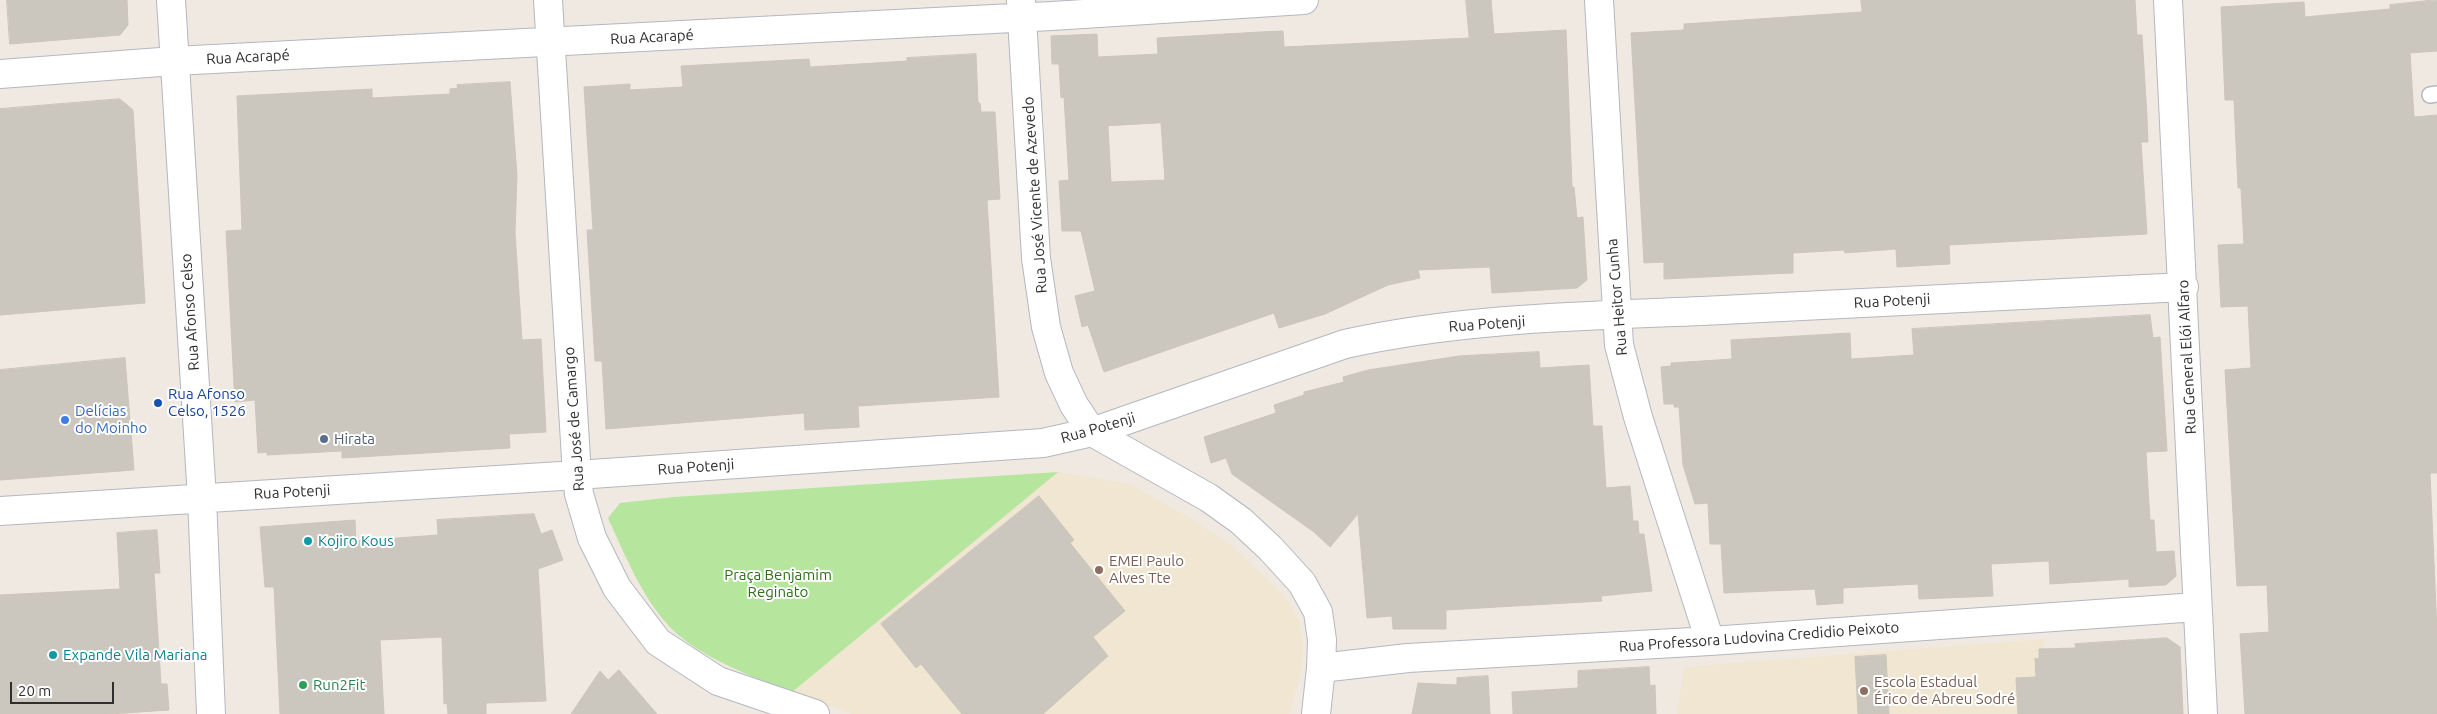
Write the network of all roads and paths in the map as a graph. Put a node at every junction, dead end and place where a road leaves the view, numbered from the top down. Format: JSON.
{"nodes":[{"id":1,"x":170,"y":0,"type":"edge"},
{"id":2,"x":548,"y":0,"type":"edge"},
{"id":3,"x":1304,"y":0,"type":"edge"},
{"id":4,"x":1599,"y":0,"type":"edge"},
{"id":5,"x":2168,"y":0,"type":"edge"},
{"id":6,"x":1022,"y":8,"type":"edge"},
{"id":7,"x":551,"y":42,"type":"junction"},
{"id":8,"x":174,"y":61,"type":"junction"},
{"id":9,"x":0,"y":74,"type":"edge"},
{"id":10,"x":2184,"y":287,"type":"junction"},
{"id":11,"x":1616,"y":315,"type":"junction"},
{"id":12,"x":1092,"y":432,"type":"junction"},
{"id":13,"x":577,"y":475,"type":"junction"},
{"id":14,"x":202,"y":498,"type":"junction"},
{"id":15,"x":0,"y":511,"type":"edge"},
{"id":16,"x":2197,"y":607,"type":"junction"},
{"id":17,"x":1710,"y":641,"type":"junction"},
{"id":18,"x":1321,"y":668,"type":"junction"},
{"id":19,"x":211,"y":714,"type":"edge"},
{"id":20,"x":815,"y":714,"type":"edge"},
{"id":21,"x":1316,"y":714,"type":"edge"},
{"id":22,"x":2203,"y":714,"type":"edge"}],
"edges":[{"from":1,"to":8,"type":"street","name":"Rua Afonso Celso"},
{"from":2,"to":7,"type":"street","name":"Rua José de Camargo"},
{"from":3,"to":6,"type":"street","name":"Rua Acarapé"},
{"from":4,"to":11,"type":"street","name":"Rua Heitor Cunha"},
{"from":5,"to":10,"type":"street","name":"Rua General Elói Alfaro"},
{"from":6,"to":7,"type":"street","name":"Rua Acarapé"},
{"from":6,"to":12,"type":"street","name":"Rua José Vicente de Azevedo"},
{"from":7,"to":8,"type":"street","name":"Rua Acarapé"},
{"from":7,"to":13,"type":"street","name":"Rua José de Camargo"},
{"from":8,"to":9,"type":"street","name":"Rua Acarapé"},
{"from":8,"to":14,"type":"street","name":"Rua Afonso Celso"},
{"from":10,"to":11,"type":"street","name":"Rua Potenji"},
{"from":10,"to":16,"type":"street","name":"Rua General Elói Alfaro"},
{"from":11,"to":12,"type":"street","name":"Rua Potenji"},
{"from":11,"to":17,"type":"street","name":"Rua Heitor Cunha"},
{"from":12,"to":13,"type":"street","name":"Rua Potenji"},
{"from":12,"to":18,"type":"street","name":"Rua José Vicente de Azevedo"},
{"from":13,"to":14,"type":"street","name":"Rua Potenji"},
{"from":13,"to":20,"type":"street","name":"Rua José de Camargo"},
{"from":14,"to":15,"type":"street","name":"Rua Potenji"},
{"from":14,"to":19,"type":"street","name":"Rua Afonso Celso"},
{"from":16,"to":17,"type":"street","name":"Rua Professora Ludovina Credidio Peixoto"},
{"from":16,"to":22,"type":"street","name":"Rua General Elói Alfaro"},
{"from":17,"to":18,"type":"street","name":"Rua Professora Ludovina Credidio Peixoto"},
{"from":18,"to":21,"type":"street","name":"Rua José Vicente de Azevedo"}]}
